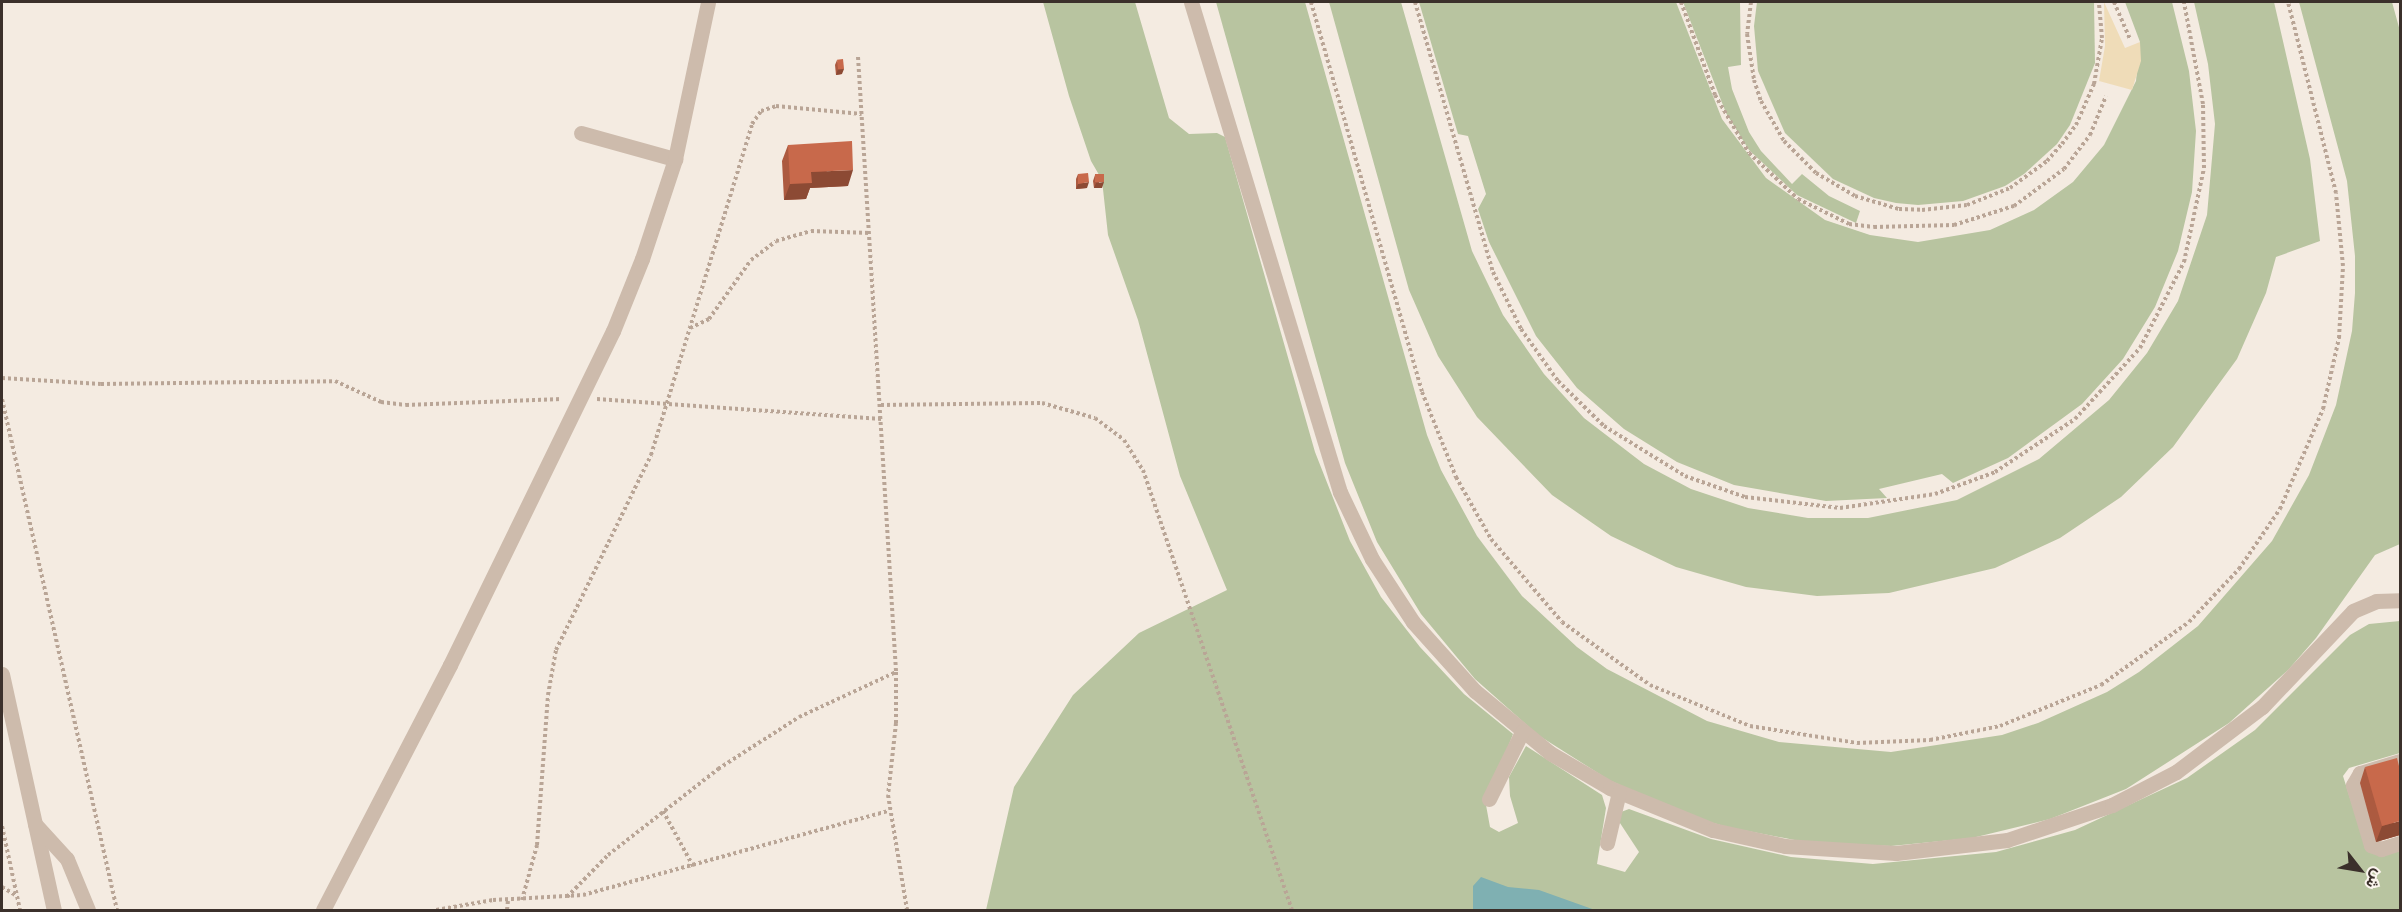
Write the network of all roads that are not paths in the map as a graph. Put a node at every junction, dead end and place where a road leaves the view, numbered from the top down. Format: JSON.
{"nodes":[{"id":1,"x":708,"y":2,"type":"edge"},
{"id":2,"x":1191,"y":2,"type":"edge"},
{"id":3,"x":581,"y":133,"type":"dead end"},
{"id":4,"x":675,"y":159,"type":"junction"},
{"id":5,"x":2400,"y":600,"type":"edge"},
{"id":6,"x":2,"y":674,"type":"edge"},
{"id":7,"x":1522,"y":732,"type":"junction"},
{"id":8,"x":2400,"y":761,"type":"edge"},
{"id":9,"x":1618,"y":792,"type":"junction"},
{"id":10,"x":1489,"y":799,"type":"dead end"},
{"id":11,"x":35,"y":824,"type":"junction"},
{"id":12,"x":1607,"y":843,"type":"dead end"},
{"id":13,"x":2400,"y":843,"type":"edge"},
{"id":14,"x":54,"y":910,"type":"edge"},
{"id":15,"x":88,"y":910,"type":"edge"},
{"id":16,"x":323,"y":910,"type":"edge"}],
"edges":[{"from":1,"to":4,"type":"street"},
{"from":2,"to":7,"type":"street"},
{"from":3,"to":4,"type":"street"},
{"from":4,"to":16,"type":"street"},
{"from":5,"to":9,"type":"street"},
{"from":6,"to":11,"type":"street"},
{"from":7,"to":9,"type":"street"},
{"from":7,"to":10,"type":"street"},
{"from":8,"to":13,"type":"street"},
{"from":9,"to":12,"type":"street"},
{"from":11,"to":14,"type":"street"},
{"from":11,"to":15,"type":"street"}]}
